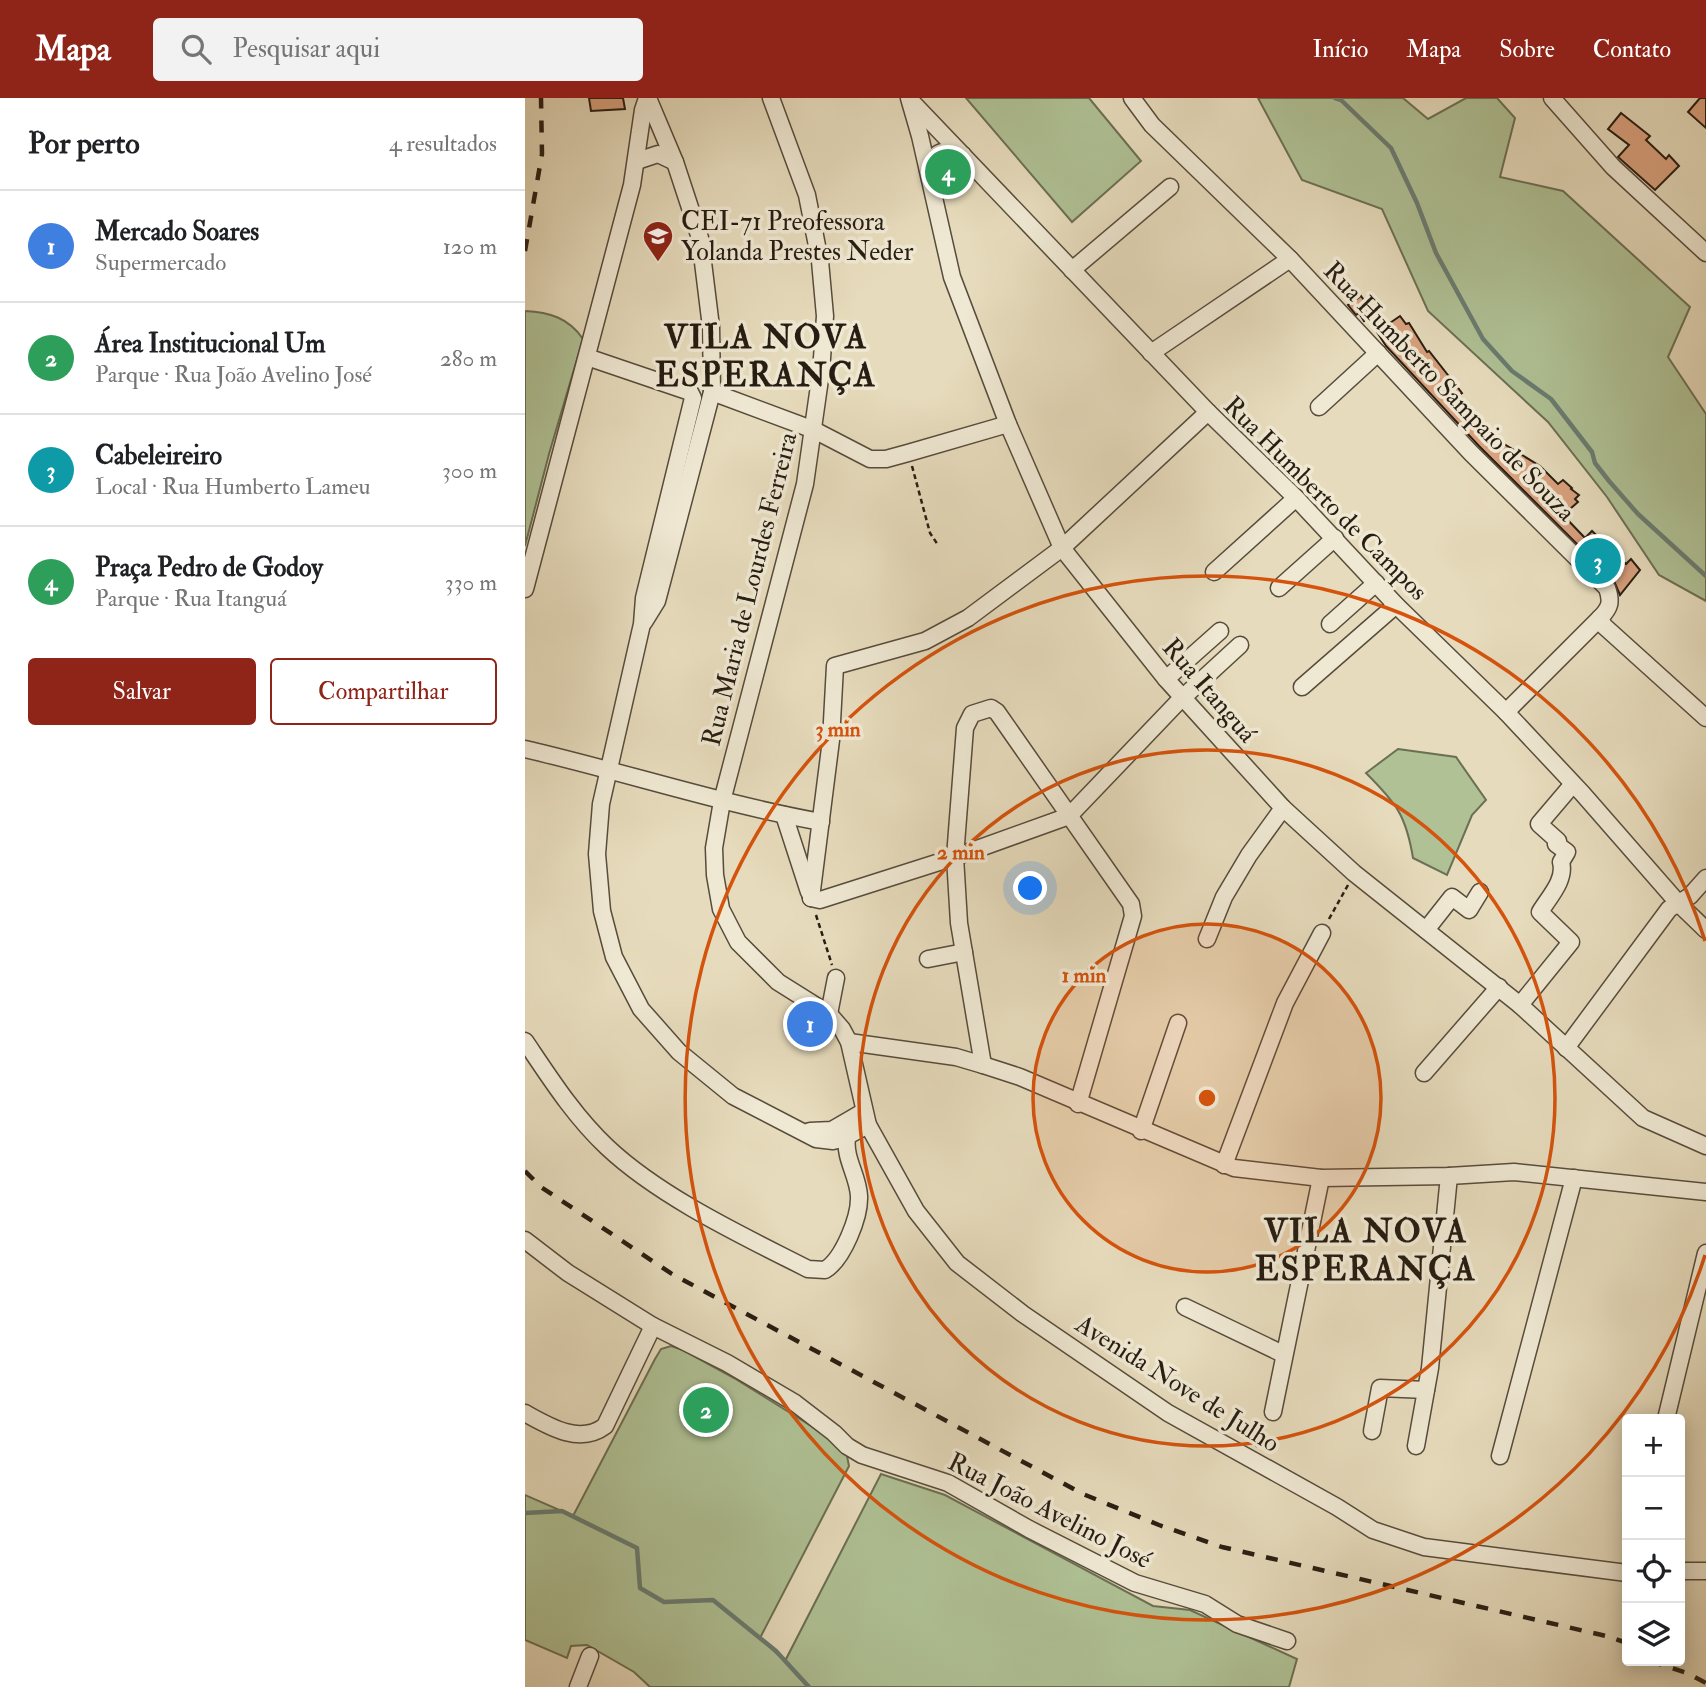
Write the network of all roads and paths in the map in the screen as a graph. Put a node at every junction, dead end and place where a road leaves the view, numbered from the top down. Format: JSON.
{"nodes":[{"id":1,"x":648,"y":98,"type":"edge"},
{"id":2,"x":771,"y":98,"type":"edge"},
{"id":3,"x":1132,"y":98,"type":"edge"},
{"id":4,"x":1552,"y":98,"type":"edge"},
{"id":5,"x":910,"y":99,"type":"edge"},
{"id":6,"x":641,"y":120,"type":"junction"},
{"id":7,"x":661,"y":126,"type":"junction"},
{"id":8,"x":639,"y":141,"type":"junction"},
{"id":9,"x":658,"y":154,"type":"junction"},
{"id":10,"x":963,"y":155,"type":"junction"},
{"id":11,"x":637,"y":161,"type":"junction"},
{"id":12,"x":675,"y":162,"type":"junction"},
{"id":13,"x":928,"y":170,"type":"junction"},
{"id":14,"x":1170,"y":187,"type":"dead end"},
{"id":15,"x":1706,"y":253,"type":"edge"},
{"id":16,"x":1290,"y":259,"type":"junction"},
{"id":17,"x":1072,"y":270,"type":"junction"},
{"id":18,"x":1378,"y":352,"type":"junction"},
{"id":19,"x":1151,"y":353,"type":"junction"},
{"id":20,"x":587,"y":357,"type":"junction"},
{"id":21,"x":712,"y":392,"type":"junction"},
{"id":22,"x":1319,"y":407,"type":"dead end"},
{"id":23,"x":1208,"y":412,"type":"junction"},
{"id":24,"x":1007,"y":424,"type":"junction"},
{"id":25,"x":814,"y":430,"type":"junction"},
{"id":26,"x":908,"y":453,"type":"junction"},
{"id":27,"x":1296,"y":498,"type":"junction"},
{"id":28,"x":1335,"y":538,"type":"junction"},
{"id":29,"x":938,"y":545,"type":"dead end"},
{"id":30,"x":1062,"y":548,"type":"junction"},
{"id":31,"x":1214,"y":572,"type":"dead end"},
{"id":32,"x":1376,"y":583,"type":"junction"},
{"id":33,"x":1279,"y":588,"type":"dead end"},
{"id":34,"x":525,"y":589,"type":"edge"},
{"id":35,"x":1397,"y":605,"type":"junction"},
{"id":36,"x":1600,"y":618,"type":"junction"},
{"id":37,"x":642,"y":624,"type":"junction"},
{"id":38,"x":1331,"y":624,"type":"dead end"},
{"id":39,"x":1220,"y":631,"type":"dead end"},
{"id":40,"x":1240,"y":645,"type":"dead end"},
{"id":41,"x":1166,"y":679,"type":"junction"},
{"id":42,"x":1302,"y":687,"type":"dead end"},
{"id":43,"x":1183,"y":699,"type":"junction"},
{"id":44,"x":1506,"y":712,"type":"junction"},
{"id":45,"x":1706,"y":718,"type":"edge"},
{"id":46,"x":525,"y":749,"type":"edge"},
{"id":47,"x":608,"y":768,"type":"junction"},
{"id":48,"x":1573,"y":783,"type":"junction"},
{"id":49,"x":722,"y":801,"type":"junction"},
{"id":50,"x":1283,"y":808,"type":"junction"},
{"id":51,"x":785,"y":815,"type":"junction"},
{"id":52,"x":1069,"y":816,"type":"junction"},
{"id":53,"x":821,"y":822,"type":"junction"},
{"id":54,"x":955,"y":858,"type":"junction"},
{"id":55,"x":1354,"y":873,"type":"junction"},
{"id":56,"x":1706,"y":878,"type":"edge"},
{"id":57,"x":1480,"y":892,"type":"dead end"},
{"id":58,"x":811,"y":898,"type":"junction"},
{"id":59,"x":1679,"y":904,"type":"junction"},
{"id":60,"x":1426,"y":930,"type":"junction"},
{"id":61,"x":1706,"y":930,"type":"edge"},
{"id":62,"x":1322,"y":933,"type":"joint"},
{"id":63,"x":1207,"y":940,"type":"dead end"},
{"id":64,"x":964,"y":952,"type":"junction"},
{"id":65,"x":928,"y":960,"type":"dead end"},
{"id":66,"x":836,"y":978,"type":"joint"},
{"id":67,"x":1499,"y":987,"type":"junction"},
{"id":68,"x":1520,"y":1005,"type":"junction"},
{"id":69,"x":829,"y":1014,"type":"junction"},
{"id":70,"x":1178,"y":1023,"type":"dead end"},
{"id":71,"x":525,"y":1041,"type":"edge"},
{"id":72,"x":849,"y":1042,"type":"junction"},
{"id":73,"x":1566,"y":1048,"type":"junction"},
{"id":74,"x":983,"y":1065,"type":"junction"},
{"id":75,"x":1424,"y":1073,"type":"dead end"},
{"id":76,"x":1078,"y":1104,"type":"junction"},
{"id":77,"x":866,"y":1118,"type":"junction"},
{"id":78,"x":797,"y":1130,"type":"junction"},
{"id":79,"x":1141,"y":1131,"type":"junction"},
{"id":80,"x":840,"y":1133,"type":"junction"},
{"id":81,"x":816,"y":1139,"type":"junction"},
{"id":82,"x":1706,"y":1146,"type":"edge"},
{"id":83,"x":1224,"y":1165,"type":"junction"},
{"id":84,"x":852,"y":1171,"type":"junction"},
{"id":85,"x":1449,"y":1176,"type":"junction"},
{"id":86,"x":1321,"y":1178,"type":"junction"},
{"id":87,"x":1574,"y":1178,"type":"junction"},
{"id":88,"x":1706,"y":1192,"type":"edge"},
{"id":89,"x":525,"y":1240,"type":"edge"},
{"id":90,"x":1706,"y":1253,"type":"edge"},
{"id":91,"x":1185,"y":1307,"type":"dead end"},
{"id":92,"x":653,"y":1325,"type":"junction"},
{"id":93,"x":1283,"y":1354,"type":"junction"},
{"id":94,"x":1426,"y":1390,"type":"junction"},
{"id":95,"x":1273,"y":1412,"type":"dead end"},
{"id":96,"x":525,"y":1413,"type":"edge"},
{"id":97,"x":1667,"y":1414,"type":"edge"},
{"id":98,"x":1371,"y":1431,"type":"dead end"},
{"id":99,"x":1416,"y":1446,"type":"dead end"},
{"id":100,"x":1500,"y":1456,"type":"dead end"},
{"id":101,"x":1685,"y":1571,"type":"edge"},
{"id":102,"x":1706,"y":1571,"type":"edge"},
{"id":103,"x":1622,"y":1572,"type":"edge"},
{"id":104,"x":1287,"y":1641,"type":"dead end"},
{"id":105,"x":590,"y":1656,"type":"dead end"},
{"id":106,"x":578,"y":1687,"type":"edge"}],
"edges":[{"from":1,"to":6,"type":"street"},
{"from":1,"to":7,"type":"street"},
{"from":2,"to":25,"type":"street","name":"Rua Maria de Lourdes Ferreira"},
{"from":3,"to":16,"type":"street","name":"Rua Humberto Sampaio de Souza"},
{"from":4,"to":15,"type":"street"},
{"from":5,"to":10,"type":"street","name":"Rua Humberto de Campos"},
{"from":5,"to":13,"type":"street","name":"Rua Itanguá"},
{"from":6,"to":7,"type":"street"},
{"from":6,"to":8,"type":"street"},
{"from":7,"to":12,"type":"street"},
{"from":8,"to":9,"type":"street"},
{"from":8,"to":11,"type":"street"},
{"from":9,"to":11,"type":"street"},
{"from":9,"to":12,"type":"street"},
{"from":10,"to":13,"type":"street"},
{"from":10,"to":17,"type":"street","name":"Rua Humberto de Campos"},
{"from":11,"to":20,"type":"street"},
{"from":12,"to":21,"type":"street"},
{"from":13,"to":24,"type":"street","name":"Rua Itanguá"},
{"from":14,"to":17,"type":"street"},
{"from":16,"to":18,"type":"street","name":"Rua Humberto Sampaio de Souza"},
{"from":16,"to":19,"type":"street"},
{"from":17,"to":19,"type":"street","name":"Rua Humberto de Campos"},
{"from":18,"to":22,"type":"street"},
{"from":18,"to":36,"type":"street","name":"Rua Humberto Sampaio de Souza"},
{"from":19,"to":23,"type":"street","name":"Rua Humberto de Campos"},
{"from":20,"to":34,"type":"street"},
{"from":20,"to":37,"type":"street"},
{"from":21,"to":25,"type":"street"},
{"from":21,"to":37,"type":"street"},
{"from":23,"to":27,"type":"street","name":"Rua Humberto de Campos"},
{"from":23,"to":30,"type":"street"},
{"from":24,"to":26,"type":"street"},
{"from":24,"to":30,"type":"street","name":"Rua Itanguá"},
{"from":25,"to":26,"type":"street"},
{"from":25,"to":49,"type":"street","name":"Rua Maria de Lourdes Ferreira"},
{"from":26,"to":29,"type":"path"},
{"from":27,"to":28,"type":"street","name":"Rua Humberto de Campos"},
{"from":27,"to":31,"type":"street"},
{"from":28,"to":32,"type":"street","name":"Rua Humberto de Campos"},
{"from":28,"to":33,"type":"street"},
{"from":30,"to":41,"type":"street","name":"Rua Itanguá"},
{"from":30,"to":53,"type":"street"},
{"from":32,"to":35,"type":"street","name":"Rua Humberto de Campos"},
{"from":32,"to":38,"type":"street"},
{"from":35,"to":42,"type":"street"},
{"from":35,"to":44,"type":"street","name":"Rua Humberto de Campos"},
{"from":36,"to":44,"type":"street"},
{"from":36,"to":45,"type":"street"},
{"from":37,"to":47,"type":"street"},
{"from":39,"to":41,"type":"street"},
{"from":40,"to":43,"type":"street"},
{"from":41,"to":43,"type":"street","name":"Rua Itanguá"},
{"from":43,"to":50,"type":"street","name":"Rua Itanguá"},
{"from":43,"to":52,"type":"street"},
{"from":44,"to":48,"type":"street","name":"Rua Humberto de Campos"},
{"from":46,"to":47,"type":"street"},
{"from":47,"to":49,"type":"street"},
{"from":47,"to":78,"type":"street"},
{"from":48,"to":59,"type":"street","name":"Rua Humberto de Campos"},
{"from":48,"to":68,"type":"street"},
{"from":49,"to":51,"type":"street"},
{"from":49,"to":69,"type":"street","name":"Rua Maria de Lourdes Ferreira"},
{"from":50,"to":55,"type":"street","name":"Rua Itanguá"},
{"from":50,"to":63,"type":"street"},
{"from":51,"to":53,"type":"street"},
{"from":51,"to":58,"type":"street"},
{"from":52,"to":54,"type":"street"},
{"from":52,"to":54,"type":"street"},
{"from":52,"to":76,"type":"street"},
{"from":53,"to":58,"type":"street"},
{"from":54,"to":58,"type":"street"},
{"from":54,"to":64,"type":"street"},
{"from":55,"to":60,"type":"street","name":"Rua Itanguá"},
{"from":55,"to":62,"type":"path"},
{"from":56,"to":59,"type":"street"},
{"from":57,"to":60,"type":"street"},
{"from":58,"to":66,"type":"path"},
{"from":59,"to":61,"type":"street","name":"Rua Humberto de Campos"},
{"from":59,"to":73,"type":"street"},
{"from":60,"to":67,"type":"street","name":"Rua Itanguá"},
{"from":62,"to":83,"type":"street"},
{"from":64,"to":65,"type":"street"},
{"from":64,"to":74,"type":"street"},
{"from":66,"to":69,"type":"street"},
{"from":67,"to":68,"type":"street","name":"Rua Itanguá"},
{"from":67,"to":75,"type":"street"},
{"from":68,"to":73,"type":"street","name":"Rua Itanguá"},
{"from":69,"to":72,"type":"street","name":"Rua Maria de Lourdes Ferreira"},
{"from":70,"to":79,"type":"street"},
{"from":71,"to":84,"type":"street"},
{"from":72,"to":74,"type":"street"},
{"from":72,"to":77,"type":"street","name":"Avenida Nove de Julho"},
{"from":73,"to":82,"type":"street","name":"Rua Itanguá"},
{"from":74,"to":76,"type":"street"},
{"from":76,"to":79,"type":"street"},
{"from":77,"to":80,"type":"street"},
{"from":77,"to":103,"type":"street","name":"Avenida Nove de Julho"},
{"from":78,"to":80,"type":"street"},
{"from":78,"to":81,"type":"street"},
{"from":79,"to":83,"type":"street"},
{"from":80,"to":81,"type":"street"},
{"from":80,"to":84,"type":"street"},
{"from":81,"to":84,"type":"street"},
{"from":83,"to":86,"type":"street"},
{"from":85,"to":86,"type":"street"},
{"from":85,"to":87,"type":"street"},
{"from":85,"to":94,"type":"street"},
{"from":86,"to":93,"type":"street"},
{"from":87,"to":88,"type":"street"},
{"from":87,"to":100,"type":"street"},
{"from":89,"to":92,"type":"street","name":"Rua João Avelino José"},
{"from":90,"to":97,"type":"street"},
{"from":91,"to":93,"type":"street"},
{"from":92,"to":96,"type":"street"},
{"from":92,"to":104,"type":"street","name":"Rua João Avelino José"},
{"from":93,"to":95,"type":"street"},
{"from":94,"to":98,"type":"street"},
{"from":94,"to":99,"type":"street"},
{"from":101,"to":102,"type":"street"},
{"from":105,"to":106,"type":"street"}]}
